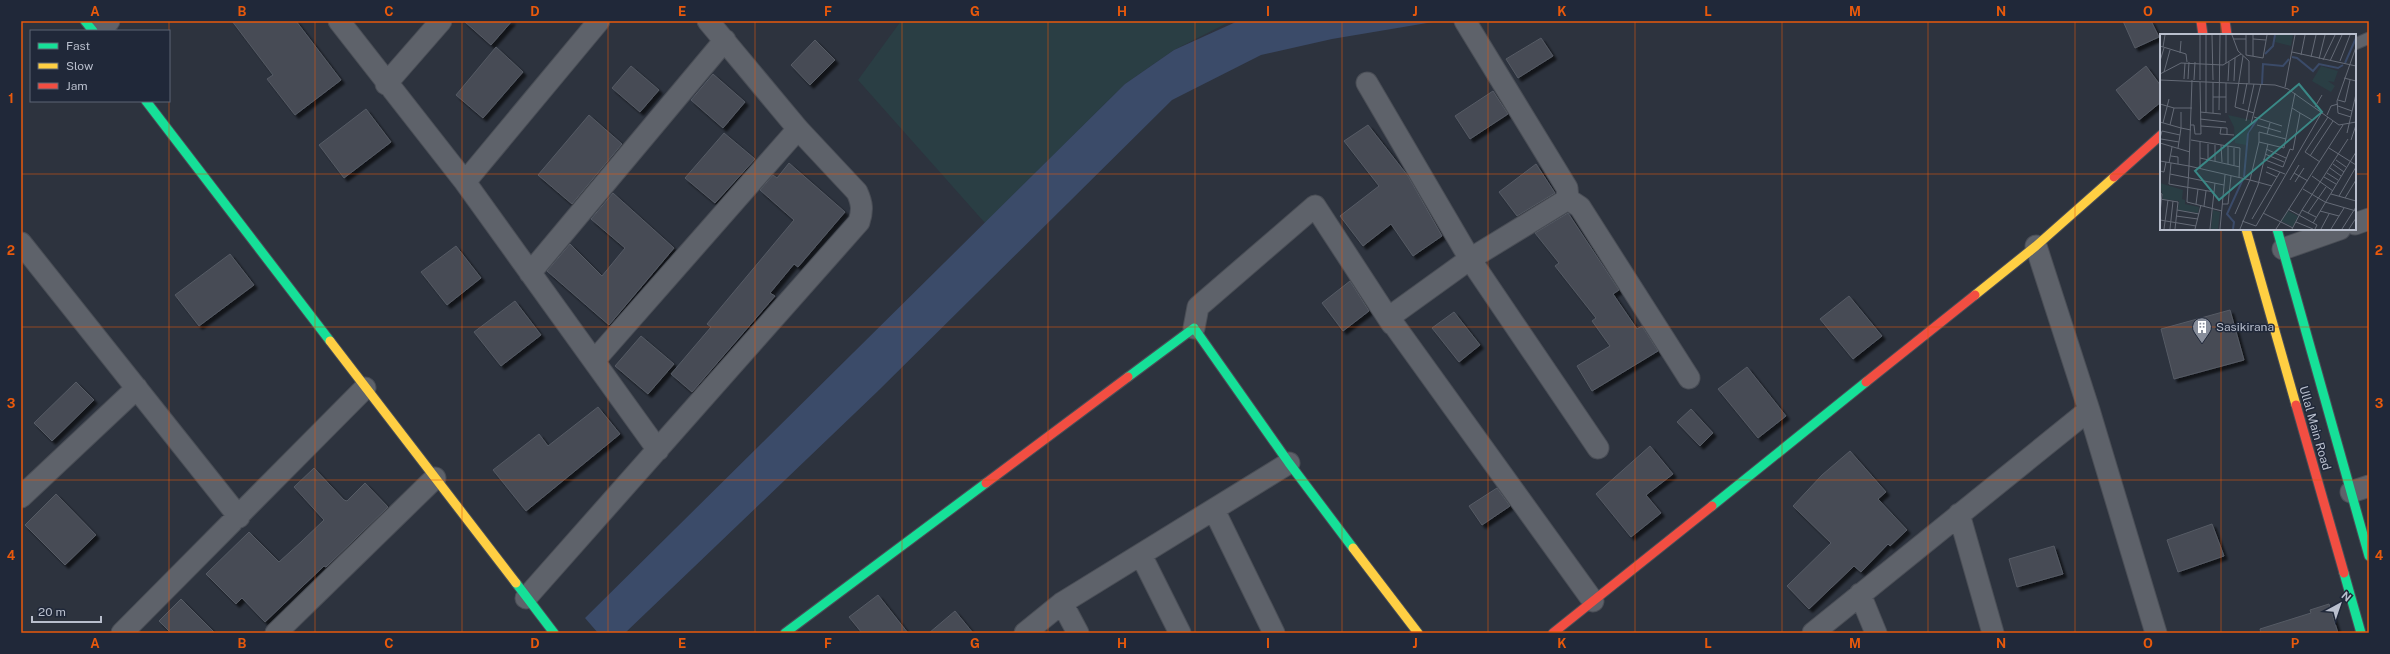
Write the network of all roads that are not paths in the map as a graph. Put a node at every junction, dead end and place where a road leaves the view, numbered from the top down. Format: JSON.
{"nodes":[{"id":1,"x":85,"y":21,"type":"edge"},
{"id":2,"x":109,"y":21,"type":"edge"},
{"id":3,"x":339,"y":21,"type":"edge"},
{"id":4,"x":441,"y":21,"type":"edge"},
{"id":5,"x":599,"y":21,"type":"edge"},
{"id":6,"x":708,"y":21,"type":"edge"},
{"id":7,"x":1465,"y":21,"type":"edge"},
{"id":8,"x":2201,"y":21,"type":"edge"},
{"id":9,"x":2225,"y":21,"type":"edge"},
{"id":10,"x":92,"y":30,"type":"edge"},
{"id":11,"x":101,"y":30,"type":"edge"},
{"id":12,"x":2204,"y":34,"type":"edge"},
{"id":13,"x":2227,"y":34,"type":"edge"},
{"id":14,"x":2369,"y":38,"type":"edge"},
{"id":15,"x":725,"y":40,"type":"junction"},
{"id":16,"x":2356,"y":44,"type":"edge"},
{"id":17,"x":1367,"y":83,"type":"dead end"},
{"id":18,"x":386,"y":84,"type":"junction"},
{"id":19,"x":147,"y":102,"type":"edge"},
{"id":20,"x":798,"y":129,"type":"junction"},
{"id":21,"x":2160,"y":136,"type":"edge"},
{"id":22,"x":465,"y":182,"type":"junction"},
{"id":23,"x":1568,"y":199,"type":"junction"},
{"id":24,"x":2369,"y":219,"type":"edge"},
{"id":25,"x":2356,"y":224,"type":"edge"},
{"id":26,"x":2246,"y":230,"type":"edge"},
{"id":27,"x":2278,"y":230,"type":"edge"},
{"id":28,"x":2337,"y":230,"type":"edge"},
{"id":29,"x":21,"y":243,"type":"edge"},
{"id":30,"x":2036,"y":246,"type":"junction"},
{"id":31,"x":2283,"y":249,"type":"junction"},
{"id":32,"x":1470,"y":259,"type":"junction"},
{"id":33,"x":530,"y":272,"type":"junction"},
{"id":34,"x":1392,"y":324,"type":"junction"},
{"id":35,"x":1194,"y":328,"type":"junction"},
{"id":36,"x":594,"y":361,"type":"junction"},
{"id":37,"x":1689,"y":378,"type":"dead end"},
{"id":38,"x":137,"y":388,"type":"junction"},
{"id":39,"x":365,"y":388,"type":"junction"},
{"id":40,"x":2089,"y":410,"type":"junction"},
{"id":41,"x":1598,"y":448,"type":"dead end"},
{"id":42,"x":658,"y":450,"type":"junction"},
{"id":43,"x":1289,"y":463,"type":"junction"},
{"id":44,"x":435,"y":478,"type":"junction"},
{"id":45,"x":2360,"y":489,"type":"edge"},
{"id":46,"x":21,"y":497,"type":"edge"},
{"id":47,"x":1214,"y":510,"type":"junction"},
{"id":48,"x":1959,"y":514,"type":"junction"},
{"id":49,"x":239,"y":517,"type":"junction"},
{"id":50,"x":1141,"y":555,"type":"junction"},
{"id":51,"x":2369,"y":556,"type":"edge"},
{"id":52,"x":1860,"y":594,"type":"junction"},
{"id":53,"x":526,"y":598,"type":"junction"},
{"id":54,"x":1593,"y":601,"type":"junction"},
{"id":55,"x":1062,"y":602,"type":"junction"},
{"id":56,"x":122,"y":633,"type":"edge"},
{"id":57,"x":276,"y":633,"type":"edge"},
{"id":58,"x":554,"y":633,"type":"edge"},
{"id":59,"x":785,"y":633,"type":"edge"},
{"id":60,"x":1024,"y":633,"type":"edge"},
{"id":61,"x":1078,"y":633,"type":"edge"},
{"id":62,"x":1180,"y":633,"type":"edge"},
{"id":63,"x":1274,"y":633,"type":"edge"},
{"id":64,"x":1418,"y":633,"type":"edge"},
{"id":65,"x":1553,"y":633,"type":"edge"},
{"id":66,"x":1813,"y":633,"type":"edge"},
{"id":67,"x":1876,"y":633,"type":"edge"},
{"id":68,"x":1993,"y":633,"type":"edge"},
{"id":69,"x":2156,"y":633,"type":"edge"},
{"id":70,"x":2361,"y":633,"type":"edge"}],
"edges":[{"from":1,"to":10,"type":"street"},
{"from":2,"to":11,"type":"street"},
{"from":3,"to":18,"type":"street"},
{"from":4,"to":18,"type":"street"},
{"from":5,"to":22,"type":"street"},
{"from":6,"to":15,"type":"street"},
{"from":7,"to":23,"type":"street"},
{"from":8,"to":12,"type":"street"},
{"from":9,"to":13,"type":"street"},
{"from":14,"to":16,"type":"lane"},
{"from":15,"to":20,"type":"street"},
{"from":15,"to":33,"type":"street"},
{"from":17,"to":32,"type":"street"},
{"from":18,"to":22,"type":"street"},
{"from":19,"to":39,"type":"street"},
{"from":20,"to":36,"type":"street"},
{"from":20,"to":42,"type":"street"},
{"from":21,"to":30,"type":"street"},
{"from":22,"to":33,"type":"street"},
{"from":23,"to":32,"type":"street"},
{"from":23,"to":37,"type":"street"},
{"from":24,"to":25,"type":"street"},
{"from":26,"to":70,"type":"street","name":"Ullal Main Road"},
{"from":27,"to":31,"type":"street","name":"Ullal Main Road"},
{"from":28,"to":31,"type":"street"},
{"from":29,"to":38,"type":"street"},
{"from":30,"to":40,"type":"street"},
{"from":30,"to":54,"type":"street"},
{"from":31,"to":45,"type":"street","name":"Ullal Main Road"},
{"from":32,"to":34,"type":"street"},
{"from":32,"to":41,"type":"street"},
{"from":33,"to":36,"type":"street"},
{"from":34,"to":35,"type":"street"},
{"from":34,"to":54,"type":"street"},
{"from":35,"to":43,"type":"street"},
{"from":35,"to":59,"type":"street"},
{"from":36,"to":42,"type":"street"},
{"from":38,"to":46,"type":"street"},
{"from":38,"to":49,"type":"street"},
{"from":39,"to":44,"type":"street"},
{"from":39,"to":49,"type":"street"},
{"from":40,"to":48,"type":"street"},
{"from":40,"to":69,"type":"street"},
{"from":42,"to":53,"type":"street"},
{"from":43,"to":47,"type":"street"},
{"from":43,"to":64,"type":"street"},
{"from":44,"to":53,"type":"street"},
{"from":44,"to":57,"type":"street"},
{"from":45,"to":51,"type":"street","name":"Ullal Main Road"},
{"from":47,"to":50,"type":"street"},
{"from":47,"to":63,"type":"street"},
{"from":48,"to":52,"type":"street"},
{"from":48,"to":68,"type":"street"},
{"from":49,"to":56,"type":"street"},
{"from":50,"to":55,"type":"street"},
{"from":50,"to":62,"type":"street"},
{"from":52,"to":66,"type":"street"},
{"from":52,"to":67,"type":"street"},
{"from":53,"to":58,"type":"street"},
{"from":54,"to":65,"type":"street"},
{"from":55,"to":60,"type":"street"},
{"from":55,"to":61,"type":"street"}]}
